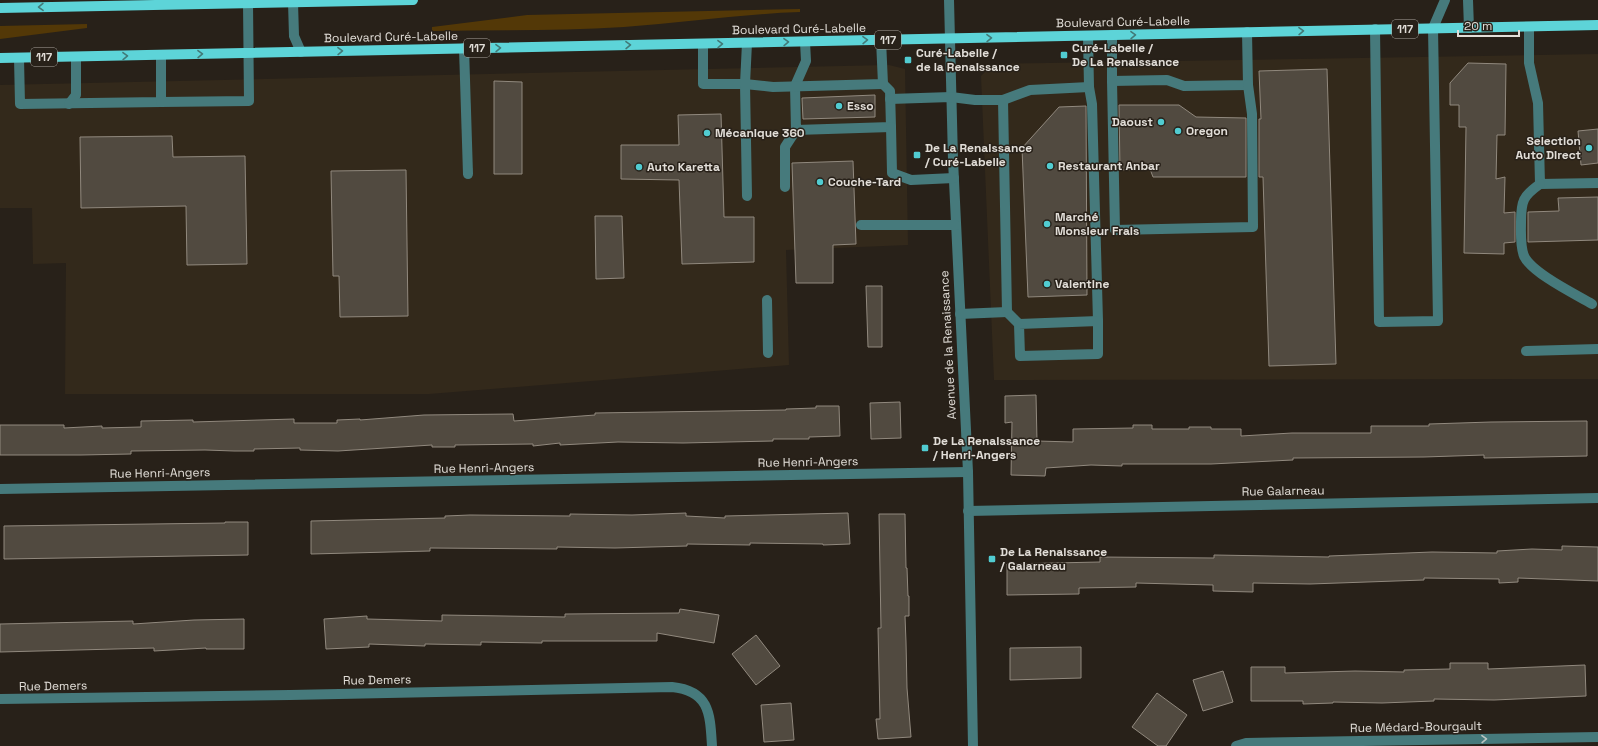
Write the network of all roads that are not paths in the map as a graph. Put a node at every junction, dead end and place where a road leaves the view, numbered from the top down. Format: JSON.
{"nodes":[{"id":1,"x":413,"y":0,"type":"edge"},
{"id":2,"x":949,"y":0,"type":"edge"},
{"id":3,"x":1445,"y":0,"type":"edge"},
{"id":4,"x":1468,"y":0,"type":"edge"},
{"id":5,"x":293,"y":2,"type":"junction"},
{"id":6,"x":248,"y":3,"type":"junction"},
{"id":7,"x":0,"y":8,"type":"edge"},
{"id":8,"x":1598,"y":25,"type":"edge"},
{"id":9,"x":1529,"y":26,"type":"junction"},
{"id":10,"x":1433,"y":28,"type":"junction"},
{"id":11,"x":1469,"y":28,"type":"junction"},
{"id":12,"x":1375,"y":30,"type":"junction"},
{"id":13,"x":1247,"y":32,"type":"junction"},
{"id":14,"x":1112,"y":35,"type":"junction"},
{"id":15,"x":1088,"y":36,"type":"junction"},
{"id":16,"x":950,"y":39,"type":"junction"},
{"id":17,"x":881,"y":40,"type":"junction"},
{"id":18,"x":805,"y":42,"type":"junction"},
{"id":19,"x":747,"y":43,"type":"junction"},
{"id":20,"x":703,"y":44,"type":"junction"},
{"id":21,"x":464,"y":48,"type":"junction"},
{"id":22,"x":301,"y":52,"type":"junction"},
{"id":23,"x":248,"y":53,"type":"junction"},
{"id":24,"x":161,"y":55,"type":"junction"},
{"id":25,"x":76,"y":57,"type":"junction"},
{"id":26,"x":0,"y":58,"type":"edge"},
{"id":27,"x":19,"y":58,"type":"junction"},
{"id":28,"x":1112,"y":81,"type":"junction"},
{"id":29,"x":745,"y":84,"type":"junction"},
{"id":30,"x":883,"y":84,"type":"junction"},
{"id":31,"x":1248,"y":85,"type":"junction"},
{"id":32,"x":794,"y":86,"type":"junction"},
{"id":33,"x":1089,"y":87,"type":"junction"},
{"id":34,"x":951,"y":97,"type":"junction"},
{"id":35,"x":890,"y":99,"type":"junction"},
{"id":36,"x":1003,"y":100,"type":"junction"},
{"id":37,"x":161,"y":102,"type":"junction"},
{"id":38,"x":69,"y":104,"type":"junction"},
{"id":39,"x":891,"y":127,"type":"junction"},
{"id":40,"x":796,"y":130,"type":"junction"},
{"id":41,"x":468,"y":174,"type":"dead end"},
{"id":42,"x":954,"y":178,"type":"junction"},
{"id":43,"x":1598,"y":183,"type":"edge"},
{"id":44,"x":1540,"y":184,"type":"junction"},
{"id":45,"x":785,"y":187,"type":"dead end"},
{"id":46,"x":747,"y":196,"type":"dead end"},
{"id":47,"x":956,"y":225,"type":"junction"},
{"id":48,"x":861,"y":226,"type":"dead end"},
{"id":49,"x":767,"y":300,"type":"dead end"},
{"id":50,"x":1592,"y":304,"type":"dead end"},
{"id":51,"x":1006,"y":312,"type":"junction"},
{"id":52,"x":960,"y":314,"type":"junction"},
{"id":53,"x":1098,"y":322,"type":"junction"},
{"id":54,"x":1019,"y":324,"type":"junction"},
{"id":55,"x":1526,"y":350,"type":"dead end"},
{"id":56,"x":1598,"y":350,"type":"edge"},
{"id":57,"x":768,"y":353,"type":"dead end"},
{"id":58,"x":968,"y":472,"type":"junction"},
{"id":59,"x":0,"y":489,"type":"edge"},
{"id":60,"x":1598,"y":498,"type":"edge"},
{"id":61,"x":968,"y":511,"type":"junction"},
{"id":62,"x":0,"y":699,"type":"edge"},
{"id":63,"x":1598,"y":737,"type":"edge"},
{"id":64,"x":712,"y":746,"type":"edge"},
{"id":65,"x":973,"y":746,"type":"edge"},
{"id":66,"x":1236,"y":746,"type":"edge"}],
"edges":[{"from":1,"to":5,"type":"main road"},
{"from":2,"to":16,"type":"street","name":"Avenue de la Renaissance"},
{"from":3,"to":10,"type":"street"},
{"from":4,"to":11,"type":"street"},
{"from":5,"to":6,"type":"main road"},
{"from":5,"to":22,"type":"street"},
{"from":6,"to":7,"type":"main road","one_way":true},
{"from":6,"to":23,"type":"street"},
{"from":8,"to":9,"type":"main road","name":"Boulevard Curé-Labelle","number":"117"},
{"from":9,"to":11,"type":"main road","name":"Boulevard Curé-Labelle","number":"117"},
{"from":9,"to":44,"type":"street"},
{"from":10,"to":11,"type":"main road","name":"Boulevard Curé-Labelle","number":"117"},
{"from":10,"to":12,"type":"main road","name":"Boulevard Curé-Labelle","number":"117"},
{"from":10,"to":12,"type":"street"},
{"from":13,"to":12,"type":"main road","name":"Boulevard Curé-Labelle","number":"117","one_way":true},
{"from":14,"to":13,"type":"main road","name":"Boulevard Curé-Labelle","number":"117","one_way":true},
{"from":13,"to":31,"type":"street"},
{"from":14,"to":15,"type":"main road","name":"Boulevard Curé-Labelle","number":"117"},
{"from":14,"to":28,"type":"street"},
{"from":16,"to":15,"type":"main road","name":"Boulevard Curé-Labelle","number":"117","one_way":true},
{"from":15,"to":33,"type":"street"},
{"from":16,"to":17,"type":"main road","name":"Boulevard Curé-Labelle","number":"117"},
{"from":16,"to":34,"type":"street","name":"Avenue de la Renaissance"},
{"from":18,"to":17,"type":"main road","name":"Boulevard Curé-Labelle","number":"117","one_way":true},
{"from":17,"to":30,"type":"street"},
{"from":19,"to":18,"type":"main road","name":"Boulevard Curé-Labelle","number":"117","one_way":true},
{"from":18,"to":32,"type":"street"},
{"from":20,"to":19,"type":"main road","name":"Boulevard Curé-Labelle","number":"117","one_way":true},
{"from":19,"to":29,"type":"street"},
{"from":21,"to":20,"type":"main road","name":"Boulevard Curé-Labelle","number":"117","one_way":true},
{"from":20,"to":29,"type":"street"},
{"from":22,"to":21,"type":"main road","name":"Boulevard Curé-Labelle","number":"117","one_way":true},
{"from":21,"to":41,"type":"street"},
{"from":22,"to":23,"type":"main road","name":"Boulevard Curé-Labelle","number":"117"},
{"from":24,"to":23,"type":"main road","name":"Boulevard Curé-Labelle","number":"117","one_way":true},
{"from":23,"to":37,"type":"street"},
{"from":25,"to":24,"type":"main road","name":"Boulevard Curé-Labelle","number":"117","one_way":true},
{"from":24,"to":37,"type":"street"},
{"from":25,"to":27,"type":"main road","name":"Boulevard Curé-Labelle","number":"117"},
{"from":25,"to":38,"type":"street"},
{"from":26,"to":27,"type":"main road","name":"Boulevard Curé-Labelle","number":"117"},
{"from":27,"to":38,"type":"street"},
{"from":28,"to":31,"type":"street"},
{"from":28,"to":31,"type":"street"},
{"from":29,"to":32,"type":"street"},
{"from":29,"to":46,"type":"street"},
{"from":30,"to":32,"type":"street"},
{"from":30,"to":35,"type":"street"},
{"from":32,"to":40,"type":"street"},
{"from":33,"to":36,"type":"street"},
{"from":33,"to":53,"type":"street"},
{"from":34,"to":35,"type":"street"},
{"from":34,"to":36,"type":"street"},
{"from":34,"to":42,"type":"street","name":"Avenue de la Renaissance"},
{"from":35,"to":39,"type":"street"},
{"from":36,"to":51,"type":"street"},
{"from":37,"to":38,"type":"street"},
{"from":39,"to":40,"type":"street"},
{"from":39,"to":42,"type":"street"},
{"from":40,"to":45,"type":"street"},
{"from":42,"to":47,"type":"street","name":"Avenue de la Renaissance"},
{"from":43,"to":44,"type":"street"},
{"from":44,"to":50,"type":"street"},
{"from":47,"to":48,"type":"street"},
{"from":47,"to":52,"type":"street","name":"Avenue de la Renaissance"},
{"from":49,"to":57,"type":"street"},
{"from":51,"to":52,"type":"street"},
{"from":51,"to":54,"type":"street"},
{"from":52,"to":58,"type":"street","name":"Avenue de la Renaissance"},
{"from":53,"to":54,"type":"street"},
{"from":53,"to":54,"type":"street"},
{"from":55,"to":56,"type":"street"},
{"from":58,"to":59,"type":"street","name":"Rue Henri-Angers"},
{"from":58,"to":61,"type":"street","name":"Avenue de la Renaissance"},
{"from":60,"to":61,"type":"street","name":"Rue Galarneau"},
{"from":61,"to":65,"type":"street","name":"Avenue de la Renaissance"},
{"from":62,"to":64,"type":"street","name":"Rue Demers"},
{"from":66,"to":63,"type":"street","name":"Rue Médard-Bourgault","one_way":true}]}
